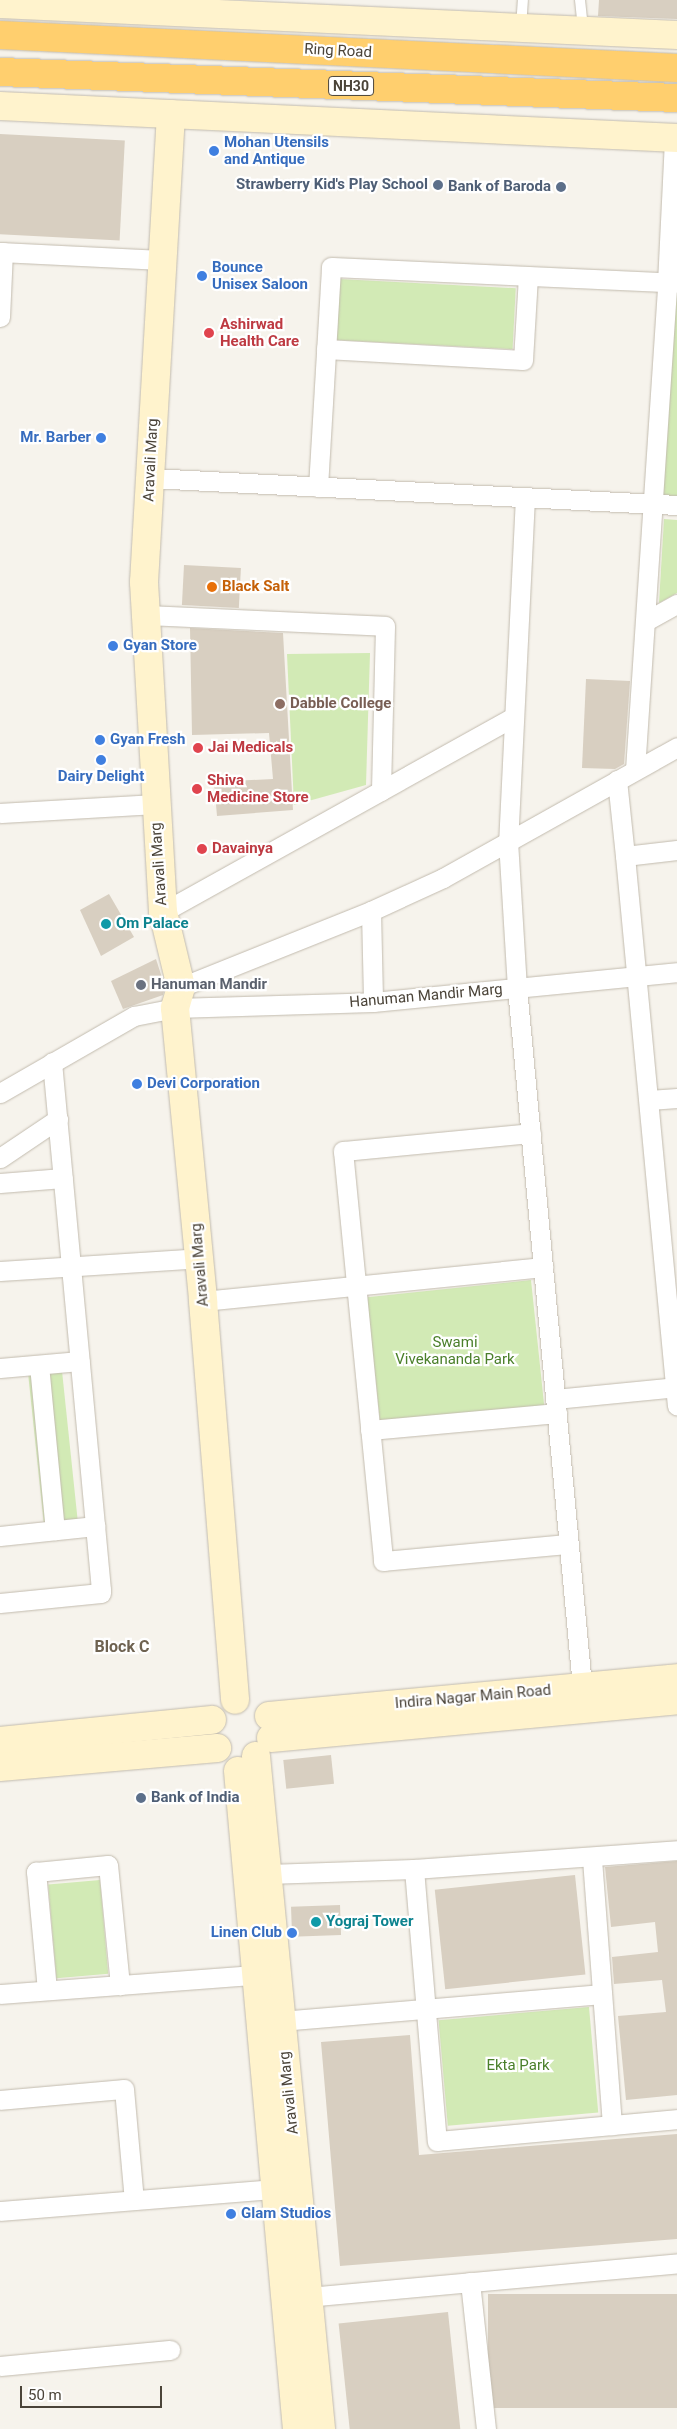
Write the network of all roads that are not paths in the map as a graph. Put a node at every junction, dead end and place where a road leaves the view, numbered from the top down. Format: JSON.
{"nodes":[{"id":1,"x":523,"y":0,"type":"edge"},
{"id":2,"x":580,"y":0,"type":"edge"},
{"id":3,"x":0,"y":4,"type":"edge"},
{"id":4,"x":178,"y":6,"type":"edge"},
{"id":5,"x":311,"y":9,"type":"edge"},
{"id":6,"x":521,"y":28,"type":"junction"},
{"id":7,"x":583,"y":31,"type":"junction"},
{"id":8,"x":0,"y":35,"type":"edge"},
{"id":9,"x":677,"y":35,"type":"edge"},
{"id":10,"x":677,"y":68,"type":"edge"},
{"id":11,"x":13,"y":73,"type":"edge"},
{"id":12,"x":677,"y":98,"type":"edge"},
{"id":13,"x":0,"y":106,"type":"edge"},
{"id":14,"x":171,"y":114,"type":"junction"},
{"id":15,"x":675,"y":138,"type":"edge"},
{"id":16,"x":1,"y":252,"type":"edge"},
{"id":17,"x":162,"y":260,"type":"junction"},
{"id":18,"x":528,"y":276,"type":"junction"},
{"id":19,"x":672,"y":283,"type":"edge"},
{"id":20,"x":0,"y":317,"type":"edge"},
{"id":21,"x":326,"y":349,"type":"junction"},
{"id":22,"x":150,"y":478,"type":"junction"},
{"id":23,"x":318,"y":487,"type":"junction"},
{"id":24,"x":524,"y":497,"type":"junction"},
{"id":25,"x":653,"y":504,"type":"junction"},
{"id":26,"x":677,"y":505,"type":"edge"},
{"id":27,"x":677,"y":604,"type":"edge"},
{"id":28,"x":145,"y":616,"type":"junction"},
{"id":29,"x":646,"y":621,"type":"junction"},
{"id":30,"x":514,"y":717,"type":"junction"},
{"id":31,"x":677,"y":747,"type":"edge"},
{"id":32,"x":635,"y":770,"type":"junction"},
{"id":33,"x":617,"y":780,"type":"junction"},
{"id":34,"x":381,"y":791,"type":"junction"},
{"id":35,"x":155,"y":804,"type":"junction"},
{"id":36,"x":0,"y":813,"type":"edge"},
{"id":37,"x":508,"y":841,"type":"junction"},
{"id":38,"x":677,"y":850,"type":"edge"},
{"id":39,"x":625,"y":856,"type":"junction"},
{"id":40,"x":163,"y":912,"type":"junction"},
{"id":41,"x":371,"y":912,"type":"junction"},
{"id":42,"x":677,"y":972,"type":"edge"},
{"id":43,"x":637,"y":976,"type":"junction"},
{"id":44,"x":517,"y":988,"type":"junction"},
{"id":45,"x":178,"y":998,"type":"junction"},
{"id":46,"x":373,"y":1002,"type":"junction"},
{"id":47,"x":52,"y":1062,"type":"junction"},
{"id":48,"x":0,"y":1093,"type":"edge"},
{"id":49,"x":677,"y":1098,"type":"edge"},
{"id":50,"x":648,"y":1100,"type":"junction"},
{"id":51,"x":58,"y":1119,"type":"junction"},
{"id":52,"x":531,"y":1133,"type":"junction"},
{"id":53,"x":0,"y":1158,"type":"edge"},
{"id":54,"x":63,"y":1178,"type":"junction"},
{"id":55,"x":0,"y":1183,"type":"edge"},
{"id":56,"x":199,"y":1258,"type":"junction"},
{"id":57,"x":72,"y":1267,"type":"junction"},
{"id":58,"x":543,"y":1267,"type":"junction"},
{"id":59,"x":0,"y":1271,"type":"edge"},
{"id":60,"x":671,"y":1276,"type":"edge"},
{"id":61,"x":356,"y":1286,"type":"junction"},
{"id":62,"x":203,"y":1301,"type":"junction"},
{"id":63,"x":80,"y":1361,"type":"junction"},
{"id":64,"x":39,"y":1364,"type":"junction"},
{"id":65,"x":0,"y":1368,"type":"edge"},
{"id":66,"x":676,"y":1394,"type":"edge"},
{"id":67,"x":556,"y":1406,"type":"junction"},
{"id":68,"x":370,"y":1430,"type":"junction"},
{"id":69,"x":95,"y":1526,"type":"junction"},
{"id":70,"x":55,"y":1530,"type":"junction"},
{"id":71,"x":0,"y":1536,"type":"edge"},
{"id":72,"x":568,"y":1544,"type":"junction"},
{"id":73,"x":0,"y":1603,"type":"edge"},
{"id":74,"x":677,"y":1678,"type":"edge"},
{"id":75,"x":583,"y":1698,"type":"junction"},
{"id":76,"x":235,"y":1700,"type":"junction"},
{"id":77,"x":677,"y":1700,"type":"edge"},
{"id":78,"x":212,"y":1720,"type":"junction"},
{"id":79,"x":0,"y":1741,"type":"edge"},
{"id":80,"x":250,"y":1744,"type":"junction"},
{"id":81,"x":0,"y":1767,"type":"edge"},
{"id":82,"x":677,"y":1850,"type":"edge"},
{"id":83,"x":592,"y":1859,"type":"junction"},
{"id":84,"x":414,"y":1869,"type":"junction"},
{"id":85,"x":268,"y":1874,"type":"junction"},
{"id":86,"x":267,"y":1974,"type":"junction"},
{"id":87,"x":120,"y":1985,"type":"junction"},
{"id":88,"x":47,"y":1990,"type":"junction"},
{"id":89,"x":0,"y":1994,"type":"edge"},
{"id":90,"x":602,"y":1994,"type":"junction"},
{"id":91,"x":424,"y":2009,"type":"junction"},
{"id":92,"x":271,"y":2022,"type":"junction"},
{"id":93,"x":0,"y":2100,"type":"edge"},
{"id":94,"x":677,"y":2119,"type":"edge"},
{"id":95,"x":612,"y":2125,"type":"junction"},
{"id":96,"x":275,"y":2189,"type":"junction"},
{"id":97,"x":134,"y":2200,"type":"junction"},
{"id":98,"x":0,"y":2211,"type":"edge"},
{"id":99,"x":677,"y":2263,"type":"edge"},
{"id":100,"x":470,"y":2282,"type":"junction"},
{"id":101,"x":297,"y":2298,"type":"junction"},
{"id":102,"x":170,"y":2350,"type":"dead end"},
{"id":103,"x":0,"y":2366,"type":"edge"},
{"id":104,"x":297,"y":2429,"type":"edge"},
{"id":105,"x":321,"y":2429,"type":"edge"},
{"id":106,"x":486,"y":2429,"type":"edge"}],
"edges":[{"from":1,"to":6,"type":"lane"},
{"from":2,"to":7,"type":"lane"},
{"from":3,"to":4,"type":"street"},
{"from":4,"to":5,"type":"street"},
{"from":5,"to":6,"type":"street"},
{"from":6,"to":7,"type":"street"},
{"from":7,"to":9,"type":"street"},
{"from":8,"to":10,"type":"highway","name":"Ring Road","number":"NH30"},
{"from":11,"to":12,"type":"highway","number":"NH30"},
{"from":13,"to":14,"type":"street"},
{"from":14,"to":15,"type":"street"},
{"from":14,"to":17,"type":"street","name":"Aravali Marg"},
{"from":15,"to":19,"type":"street"},
{"from":16,"to":17,"type":"street"},
{"from":16,"to":20,"type":"street"},
{"from":17,"to":22,"type":"street","name":"Aravali Marg"},
{"from":18,"to":19,"type":"street"},
{"from":18,"to":21,"type":"street"},
{"from":18,"to":21,"type":"street"},
{"from":19,"to":25,"type":"street"},
{"from":21,"to":23,"type":"street"},
{"from":22,"to":23,"type":"street"},
{"from":22,"to":28,"type":"street","name":"Aravali Marg"},
{"from":23,"to":24,"type":"street"},
{"from":24,"to":25,"type":"street"},
{"from":24,"to":30,"type":"street"},
{"from":25,"to":26,"type":"street"},
{"from":25,"to":29,"type":"street"},
{"from":27,"to":29,"type":"street"},
{"from":28,"to":34,"type":"street"},
{"from":28,"to":35,"type":"street","name":"Aravali Marg"},
{"from":29,"to":32,"type":"street"},
{"from":30,"to":34,"type":"street"},
{"from":30,"to":37,"type":"street"},
{"from":31,"to":32,"type":"street"},
{"from":32,"to":33,"type":"street"},
{"from":33,"to":37,"type":"street"},
{"from":33,"to":39,"type":"street"},
{"from":34,"to":40,"type":"street"},
{"from":35,"to":36,"type":"street"},
{"from":35,"to":40,"type":"street","name":"Aravali Marg"},
{"from":37,"to":41,"type":"street"},
{"from":37,"to":44,"type":"street"},
{"from":38,"to":39,"type":"street"},
{"from":39,"to":43,"type":"street"},
{"from":40,"to":45,"type":"street","name":"Aravali Marg"},
{"from":41,"to":45,"type":"street"},
{"from":41,"to":46,"type":"street"},
{"from":42,"to":43,"type":"street","name":"Hanuman Mandir Marg"},
{"from":43,"to":44,"type":"street","name":"Hanuman Mandir Marg"},
{"from":43,"to":50,"type":"street"},
{"from":44,"to":46,"type":"street","name":"Hanuman Mandir Marg"},
{"from":44,"to":52,"type":"street"},
{"from":45,"to":46,"type":"street","name":"Hanuman Mandir Marg"},
{"from":45,"to":47,"type":"street"},
{"from":45,"to":56,"type":"street","name":"Aravali Marg"},
{"from":47,"to":48,"type":"street"},
{"from":47,"to":51,"type":"street"},
{"from":49,"to":50,"type":"street"},
{"from":50,"to":60,"type":"street"},
{"from":51,"to":53,"type":"street"},
{"from":51,"to":54,"type":"street"},
{"from":52,"to":58,"type":"street"},
{"from":52,"to":61,"type":"street"},
{"from":54,"to":55,"type":"street"},
{"from":54,"to":57,"type":"street"},
{"from":56,"to":57,"type":"street"},
{"from":56,"to":62,"type":"street","name":"Aravali Marg"},
{"from":57,"to":59,"type":"street"},
{"from":57,"to":63,"type":"street"},
{"from":58,"to":61,"type":"street"},
{"from":58,"to":67,"type":"street"},
{"from":60,"to":66,"type":"street"},
{"from":61,"to":62,"type":"street"},
{"from":61,"to":68,"type":"street"},
{"from":62,"to":76,"type":"street","name":"Aravali Marg"},
{"from":63,"to":64,"type":"street"},
{"from":63,"to":69,"type":"street"},
{"from":64,"to":65,"type":"street"},
{"from":64,"to":70,"type":"street"},
{"from":66,"to":67,"type":"street"},
{"from":67,"to":68,"type":"street"},
{"from":67,"to":72,"type":"street"},
{"from":68,"to":72,"type":"street"},
{"from":69,"to":70,"type":"street"},
{"from":69,"to":73,"type":"street"},
{"from":70,"to":71,"type":"street"},
{"from":72,"to":75,"type":"street"},
{"from":74,"to":75,"type":"street","name":"Indira Nagar Main Road"},
{"from":75,"to":77,"type":"street","name":"Indira Nagar Main Road"},
{"from":75,"to":80,"type":"street","name":"Indira Nagar Main Road"},
{"from":76,"to":78,"type":"street"},
{"from":76,"to":80,"type":"street"},
{"from":78,"to":79,"type":"street"},
{"from":78,"to":80,"type":"street"},
{"from":80,"to":81,"type":"street","name":"Indira Nagar Main Road"},
{"from":80,"to":85,"type":"street","name":"Aravali Marg"},
{"from":80,"to":86,"type":"street","name":"Aravali Marg"},
{"from":82,"to":83,"type":"street"},
{"from":83,"to":84,"type":"street"},
{"from":83,"to":90,"type":"street"},
{"from":84,"to":85,"type":"street"},
{"from":84,"to":91,"type":"street"},
{"from":85,"to":86,"type":"street","name":"Aravali Marg"},
{"from":86,"to":87,"type":"street"},
{"from":86,"to":92,"type":"street","name":"Aravali Marg"},
{"from":87,"to":88,"type":"street"},
{"from":87,"to":88,"type":"street"},
{"from":88,"to":89,"type":"street"},
{"from":90,"to":91,"type":"street"},
{"from":90,"to":95,"type":"street"},
{"from":91,"to":92,"type":"street"},
{"from":91,"to":95,"type":"street"},
{"from":92,"to":96,"type":"street","name":"Aravali Marg"},
{"from":92,"to":101,"type":"street","name":"Aravali Marg"},
{"from":93,"to":97,"type":"street"},
{"from":94,"to":95,"type":"street"},
{"from":96,"to":97,"type":"street"},
{"from":96,"to":101,"type":"street","name":"Aravali Marg"},
{"from":97,"to":98,"type":"street"},
{"from":99,"to":100,"type":"street"},
{"from":100,"to":101,"type":"street"},
{"from":100,"to":106,"type":"street"},
{"from":101,"to":104,"type":"street","name":"Aravali Marg"},
{"from":101,"to":105,"type":"street","name":"Aravali Marg"},
{"from":102,"to":103,"type":"street"}]}
